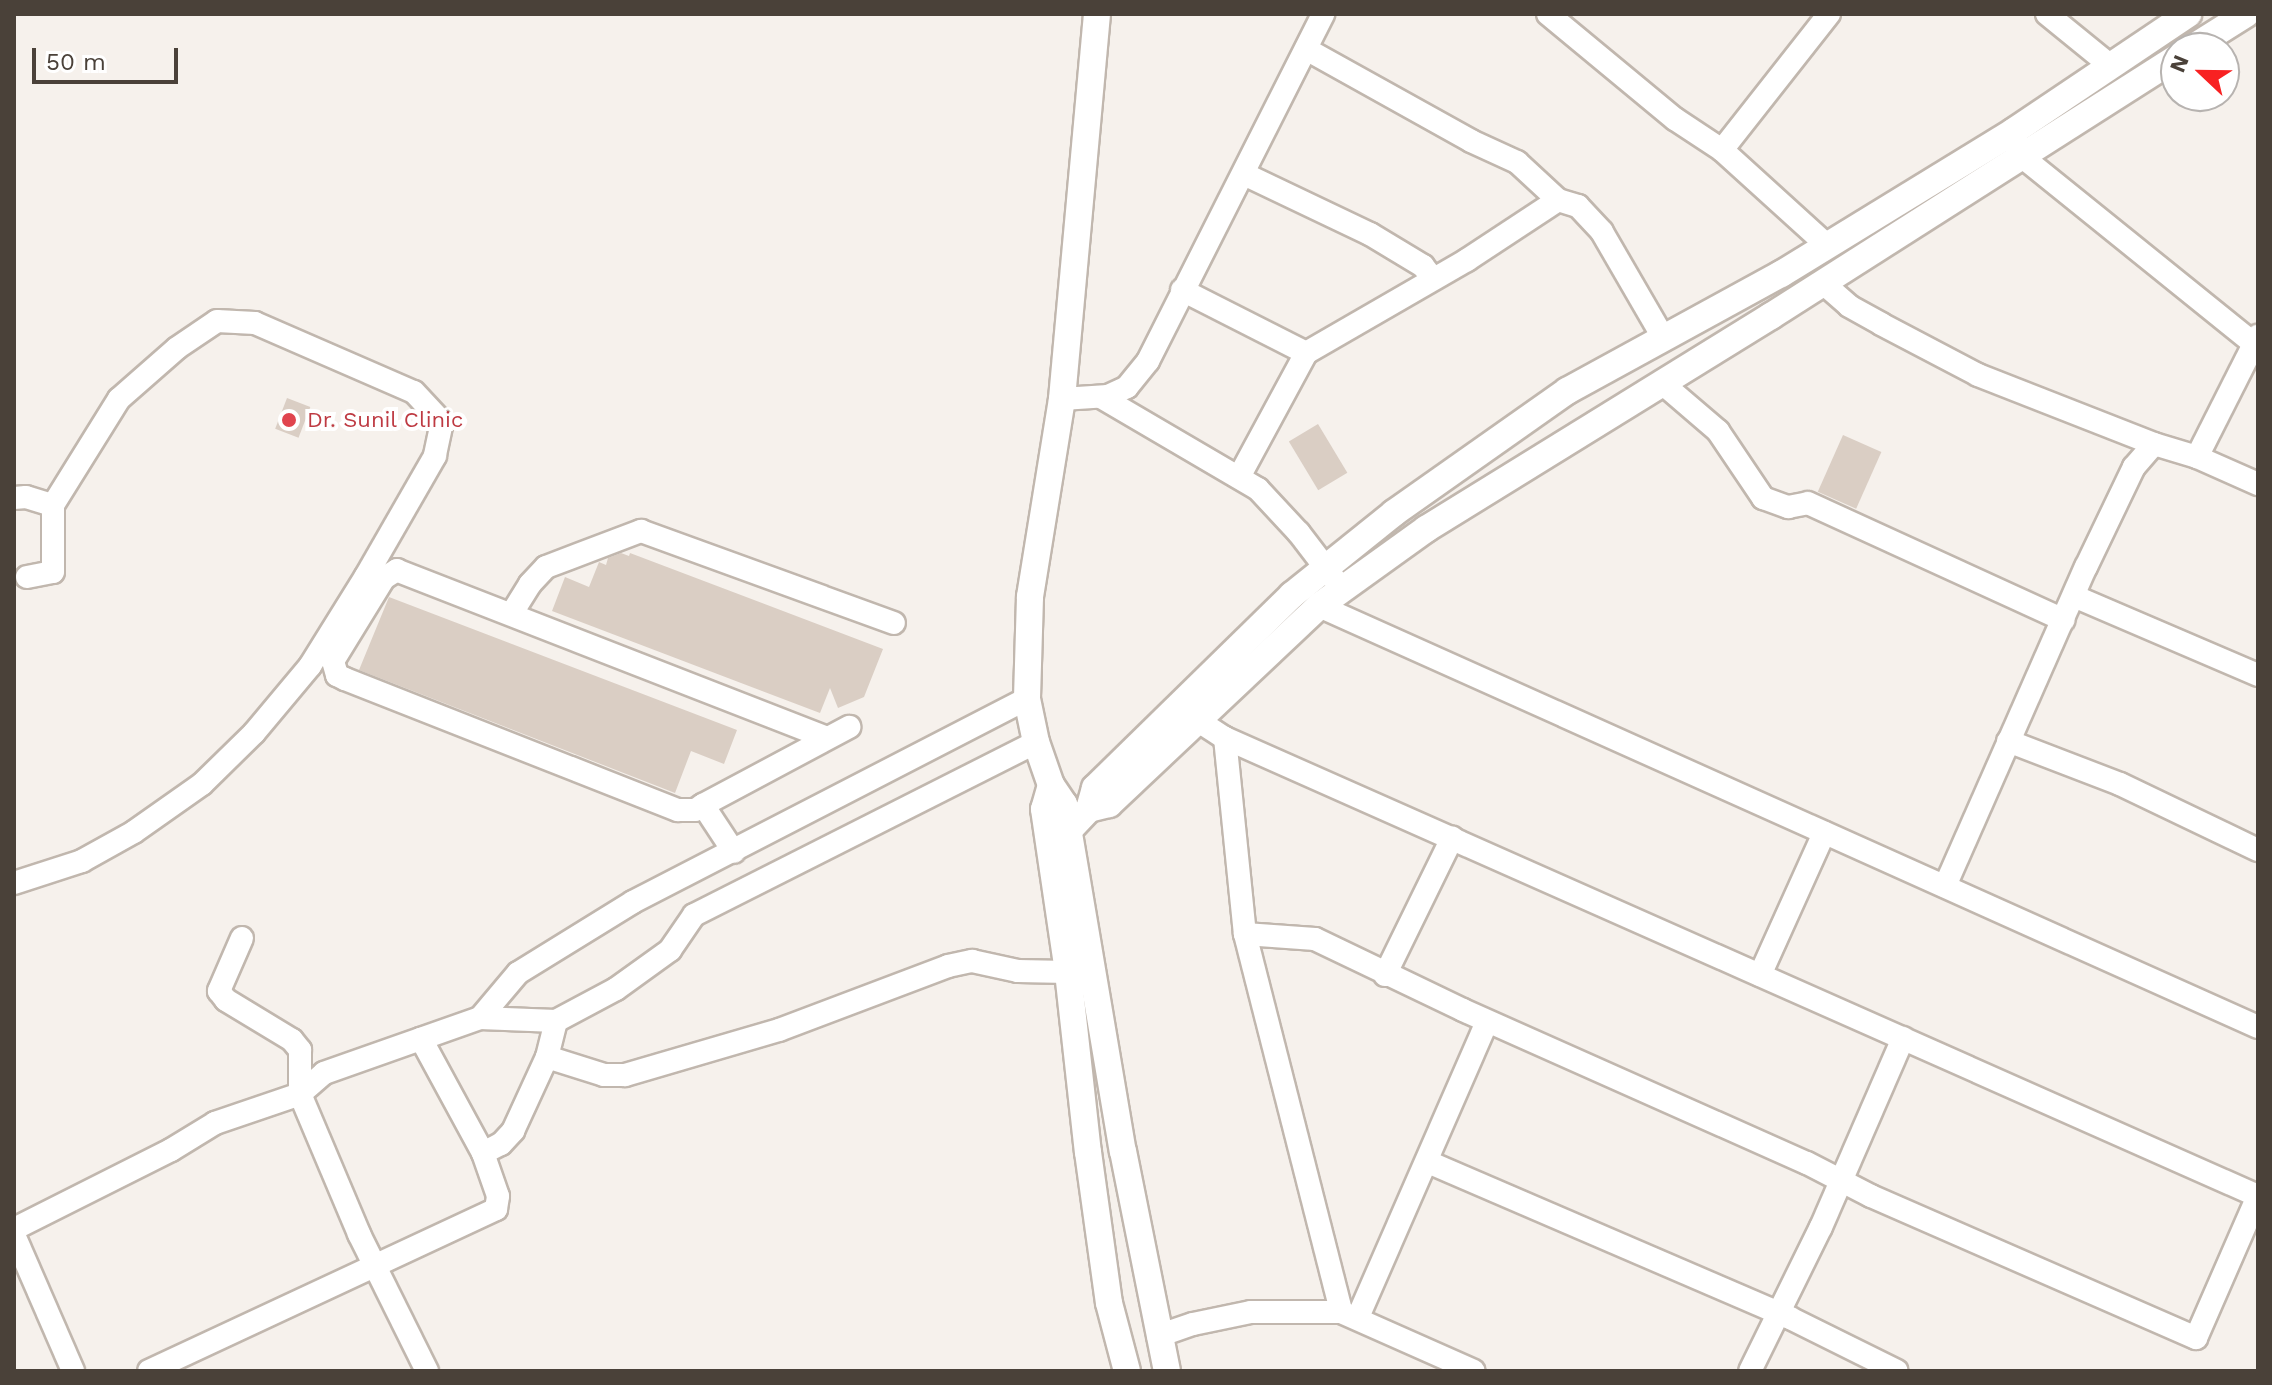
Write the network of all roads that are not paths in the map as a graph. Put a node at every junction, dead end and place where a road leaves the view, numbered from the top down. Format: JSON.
{"nodes":[{"id":1,"x":1097,"y":14,"type":"edge"},
{"id":2,"x":1323,"y":14,"type":"edge"},
{"id":3,"x":1548,"y":14,"type":"edge"},
{"id":4,"x":2047,"y":14,"type":"edge"},
{"id":5,"x":2188,"y":14,"type":"edge"},
{"id":6,"x":2246,"y":14,"type":"edge"},
{"id":7,"x":1820,"y":17,"type":"edge"},
{"id":8,"x":2217,"y":32,"type":"edge"},
{"id":9,"x":1306,"y":49,"type":"junction"},
{"id":10,"x":2111,"y":66,"type":"junction"},
{"id":11,"x":2160,"y":67,"type":"edge"},
{"id":12,"x":2017,"y":143,"type":"junction"},
{"id":13,"x":1722,"y":150,"type":"junction"},
{"id":14,"x":1244,"y":174,"type":"junction"},
{"id":15,"x":1558,"y":200,"type":"junction"},
{"id":16,"x":1828,"y":246,"type":"junction"},
{"id":17,"x":1433,"y":279,"type":"junction"},
{"id":18,"x":1823,"y":283,"type":"junction"},
{"id":19,"x":1182,"y":290,"type":"junction"},
{"id":20,"x":1664,"y":339,"type":"junction"},
{"id":21,"x":2256,"y":340,"type":"edge"},
{"id":22,"x":1306,"y":353,"type":"junction"},
{"id":23,"x":1662,"y":383,"type":"junction"},
{"id":24,"x":1101,"y":397,"type":"junction"},
{"id":25,"x":1062,"y":399,"type":"junction"},
{"id":26,"x":2154,"y":444,"type":"junction"},
{"id":27,"x":2197,"y":457,"type":"junction"},
{"id":28,"x":1239,"y":477,"type":"junction"},
{"id":29,"x":2258,"y":484,"type":"edge"},
{"id":30,"x":14,"y":498,"type":"edge"},
{"id":31,"x":53,"y":505,"type":"junction"},
{"id":32,"x":27,"y":577,"type":"dead end"},
{"id":33,"x":1333,"y":578,"type":"junction"},
{"id":34,"x":2076,"y":597,"type":"junction"},
{"id":35,"x":1319,"y":606,"type":"junction"},
{"id":36,"x":512,"y":613,"type":"junction"},
{"id":37,"x":2064,"y":620,"type":"junction"},
{"id":38,"x":894,"y":623,"type":"dead end"},
{"id":39,"x":2258,"y":675,"type":"edge"},
{"id":40,"x":1027,"y":699,"type":"junction"},
{"id":41,"x":1197,"y":720,"type":"junction"},
{"id":42,"x":849,"y":727,"type":"dead end"},
{"id":43,"x":827,"y":738,"type":"junction"},
{"id":44,"x":1225,"y":738,"type":"junction"},
{"id":45,"x":2008,"y":741,"type":"junction"},
{"id":46,"x":1036,"y":742,"type":"junction"},
{"id":47,"x":703,"y":805,"type":"junction"},
{"id":48,"x":1089,"y":809,"type":"junction"},
{"id":49,"x":1824,"y":833,"type":"junction"},
{"id":50,"x":1452,"y":838,"type":"junction"},
{"id":51,"x":1059,"y":841,"type":"junction"},
{"id":52,"x":2258,"y":850,"type":"edge"},
{"id":53,"x":734,"y":852,"type":"junction"},
{"id":54,"x":676,"y":882,"type":"junction"},
{"id":55,"x":14,"y":883,"type":"edge"},
{"id":56,"x":1945,"y":886,"type":"junction"},
{"id":57,"x":694,"y":915,"type":"junction"},
{"id":58,"x":1245,"y":934,"type":"junction"},
{"id":59,"x":242,"y":938,"type":"dead end"},
{"id":60,"x":1068,"y":972,"type":"junction"},
{"id":61,"x":1385,"y":975,"type":"junction"},
{"id":62,"x":1760,"y":975,"type":"junction"},
{"id":63,"x":480,"y":1018,"type":"junction"},
{"id":64,"x":556,"y":1021,"type":"junction"},
{"id":65,"x":1487,"y":1022,"type":"junction"},
{"id":66,"x":2258,"y":1027,"type":"edge"},
{"id":67,"x":1903,"y":1038,"type":"junction"},
{"id":68,"x":421,"y":1039,"type":"junction"},
{"id":69,"x":547,"y":1057,"type":"junction"},
{"id":70,"x":300,"y":1094,"type":"junction"},
{"id":71,"x":483,"y":1153,"type":"junction"},
{"id":72,"x":1428,"y":1162,"type":"junction"},
{"id":73,"x":1839,"y":1180,"type":"junction"},
{"id":74,"x":2258,"y":1196,"type":"edge"},
{"id":75,"x":14,"y":1232,"type":"edge"},
{"id":76,"x":375,"y":1263,"type":"junction"},
{"id":77,"x":1778,"y":1313,"type":"junction"},
{"id":78,"x":1350,"y":1315,"type":"junction"},
{"id":79,"x":1158,"y":1336,"type":"junction"},
{"id":80,"x":1856,"y":1362,"type":"edge"},
{"id":81,"x":73,"y":1371,"type":"edge"},
{"id":82,"x":149,"y":1371,"type":"edge"},
{"id":83,"x":427,"y":1371,"type":"edge"},
{"id":84,"x":1127,"y":1371,"type":"edge"},
{"id":85,"x":1167,"y":1371,"type":"edge"},
{"id":86,"x":1474,"y":1371,"type":"edge"},
{"id":87,"x":1750,"y":1371,"type":"edge"},
{"id":88,"x":1897,"y":1371,"type":"edge"}],
"edges":[{"from":1,"to":25,"type":"street"},
{"from":2,"to":9,"type":"street"},
{"from":3,"to":13,"type":"street"},
{"from":4,"to":10,"type":"street"},
{"from":5,"to":10,"type":"street"},
{"from":6,"to":8,"type":"street"},
{"from":7,"to":13,"type":"street"},
{"from":9,"to":14,"type":"street"},
{"from":9,"to":15,"type":"street"},
{"from":10,"to":12,"type":"street"},
{"from":11,"to":12,"type":"street"},
{"from":12,"to":16,"type":"street"},
{"from":12,"to":18,"type":"street"},
{"from":12,"to":21,"type":"street"},
{"from":13,"to":16,"type":"street"},
{"from":14,"to":17,"type":"street"},
{"from":14,"to":19,"type":"street"},
{"from":15,"to":17,"type":"street"},
{"from":15,"to":20,"type":"street"},
{"from":16,"to":20,"type":"street"},
{"from":17,"to":22,"type":"street"},
{"from":18,"to":23,"type":"street"},
{"from":18,"to":26,"type":"street"},
{"from":19,"to":22,"type":"street"},
{"from":19,"to":24,"type":"street"},
{"from":20,"to":33,"type":"street"},
{"from":21,"to":27,"type":"street"},
{"from":22,"to":28,"type":"street"},
{"from":23,"to":33,"type":"street"},
{"from":23,"to":37,"type":"street"},
{"from":24,"to":25,"type":"street"},
{"from":24,"to":28,"type":"street"},
{"from":25,"to":40,"type":"street"},
{"from":26,"to":27,"type":"street"},
{"from":26,"to":34,"type":"street"},
{"from":27,"to":29,"type":"street"},
{"from":28,"to":33,"type":"street"},
{"from":30,"to":31,"type":"street"},
{"from":31,"to":32,"type":"street"},
{"from":31,"to":55,"type":"street"},
{"from":33,"to":35,"type":"street"},
{"from":33,"to":48,"type":"street"},
{"from":34,"to":37,"type":"street"},
{"from":34,"to":39,"type":"street"},
{"from":35,"to":41,"type":"street"},
{"from":35,"to":49,"type":"street"},
{"from":36,"to":38,"type":"street"},
{"from":36,"to":43,"type":"street"},
{"from":36,"to":47,"type":"street"},
{"from":37,"to":45,"type":"street"},
{"from":40,"to":46,"type":"street"},
{"from":40,"to":53,"type":"street"},
{"from":41,"to":44,"type":"street"},
{"from":41,"to":48,"type":"street"},
{"from":42,"to":43,"type":"street"},
{"from":43,"to":47,"type":"street"},
{"from":44,"to":50,"type":"street"},
{"from":44,"to":58,"type":"street"},
{"from":45,"to":52,"type":"street"},
{"from":45,"to":56,"type":"street"},
{"from":46,"to":51,"type":"street"},
{"from":46,"to":57,"type":"street"},
{"from":47,"to":53,"type":"street"},
{"from":48,"to":51,"type":"street"},
{"from":49,"to":56,"type":"street"},
{"from":49,"to":62,"type":"street"},
{"from":50,"to":61,"type":"street"},
{"from":50,"to":62,"type":"street"},
{"from":51,"to":60,"type":"street"},
{"from":51,"to":79,"type":"street"},
{"from":53,"to":54,"type":"street"},
{"from":54,"to":57,"type":"street"},
{"from":54,"to":63,"type":"street"},
{"from":56,"to":66,"type":"street"},
{"from":57,"to":64,"type":"street"},
{"from":58,"to":61,"type":"street"},
{"from":58,"to":78,"type":"street"},
{"from":59,"to":70,"type":"street"},
{"from":60,"to":69,"type":"street"},
{"from":60,"to":84,"type":"street"},
{"from":61,"to":65,"type":"street"},
{"from":62,"to":67,"type":"street"},
{"from":63,"to":64,"type":"street"},
{"from":63,"to":68,"type":"street"},
{"from":64,"to":69,"type":"street"},
{"from":65,"to":72,"type":"street"},
{"from":65,"to":73,"type":"street"},
{"from":67,"to":73,"type":"street"},
{"from":67,"to":74,"type":"street"},
{"from":68,"to":70,"type":"street"},
{"from":68,"to":71,"type":"street"},
{"from":69,"to":71,"type":"street"},
{"from":70,"to":75,"type":"street"},
{"from":70,"to":76,"type":"street"},
{"from":71,"to":76,"type":"street"},
{"from":72,"to":77,"type":"street"},
{"from":72,"to":78,"type":"street"},
{"from":73,"to":74,"type":"street"},
{"from":73,"to":77,"type":"street"},
{"from":75,"to":81,"type":"street"},
{"from":76,"to":82,"type":"street"},
{"from":76,"to":83,"type":"street"},
{"from":77,"to":80,"type":"street"},
{"from":77,"to":87,"type":"street"},
{"from":78,"to":79,"type":"street"},
{"from":78,"to":86,"type":"street"},
{"from":79,"to":85,"type":"street"},
{"from":80,"to":88,"type":"street"}]}
